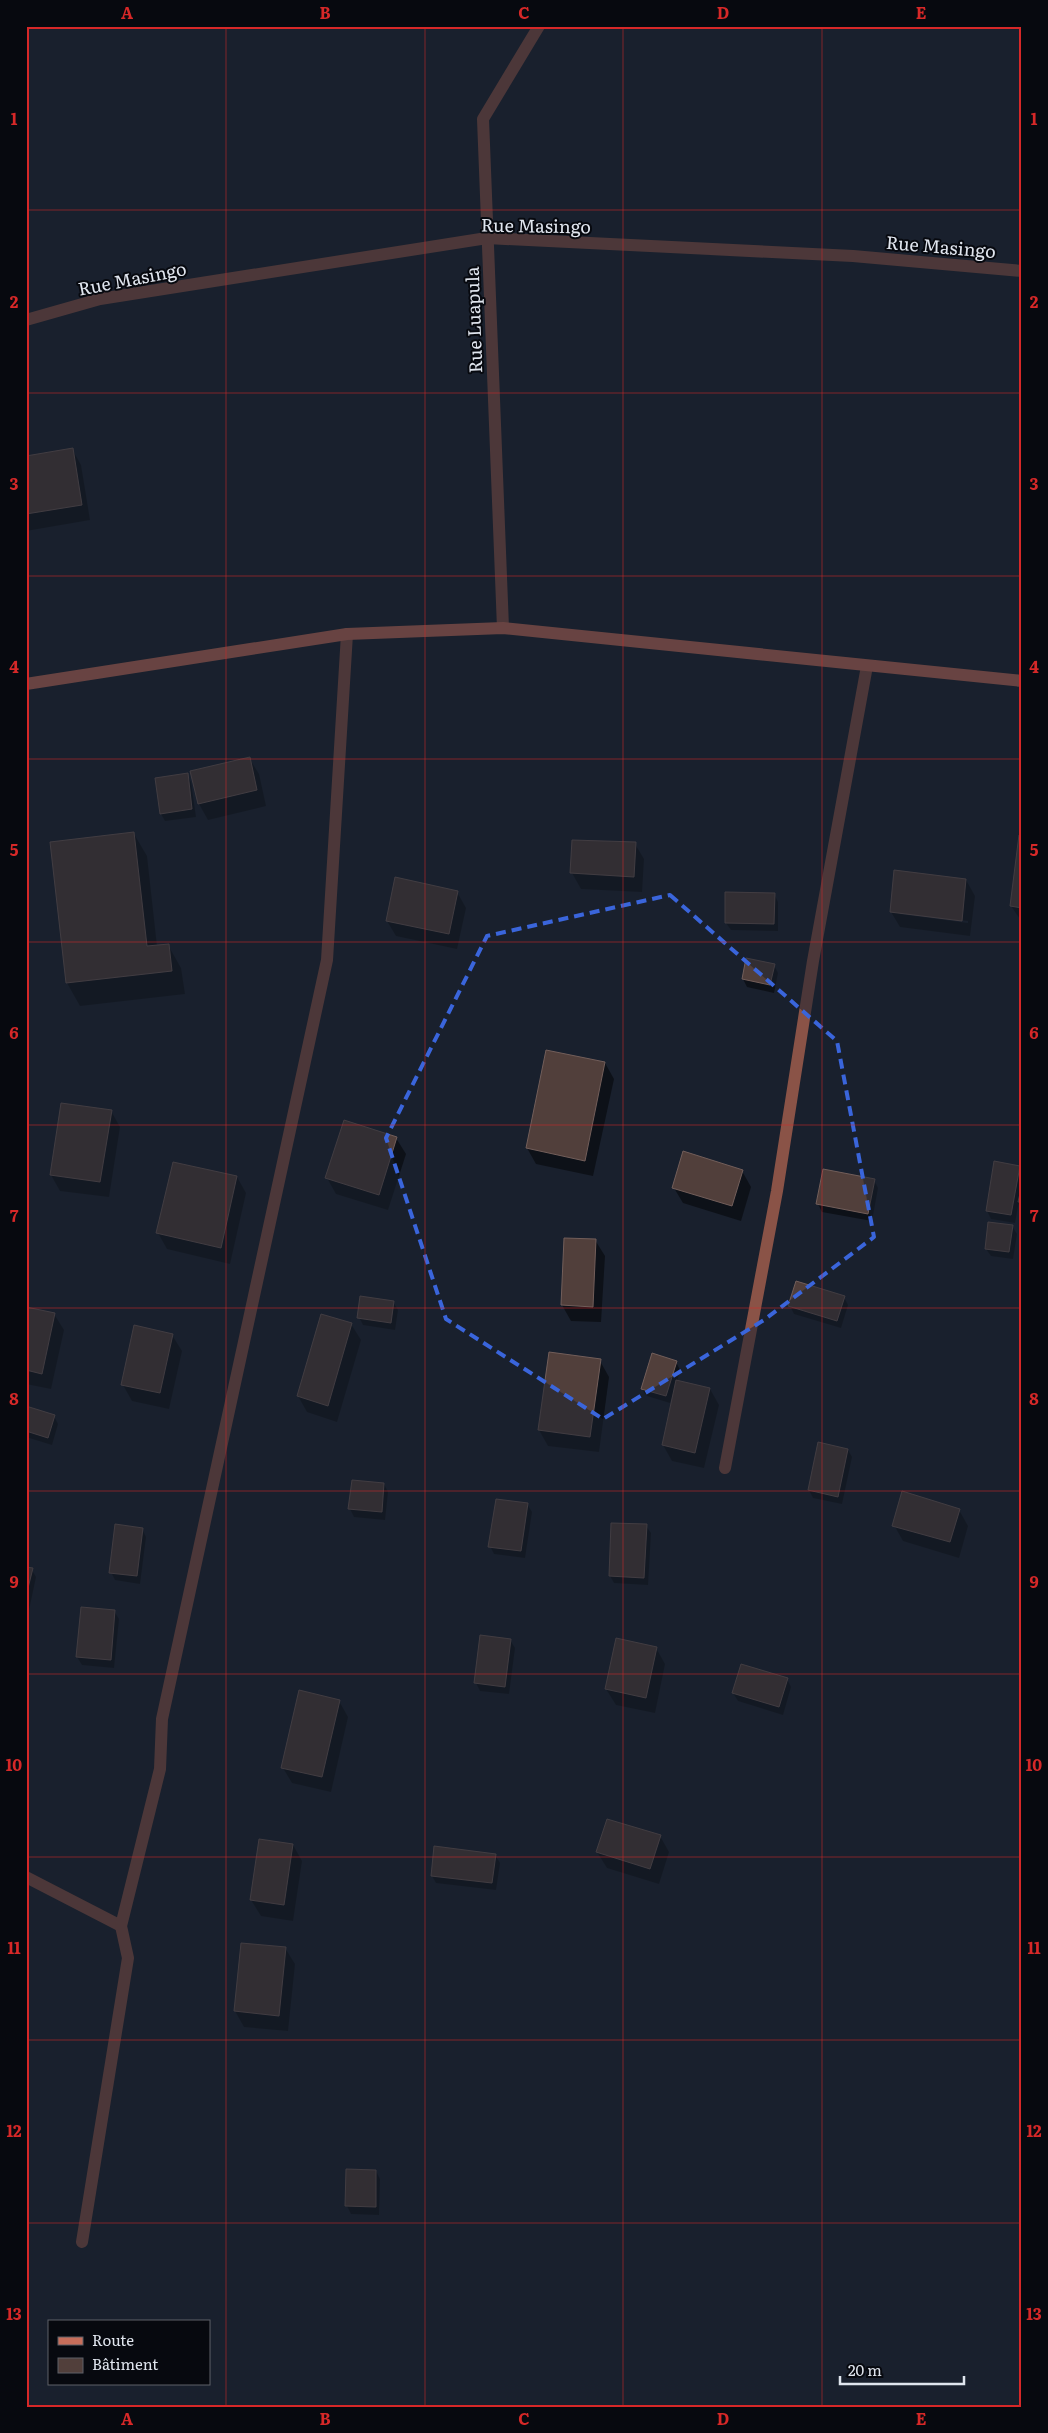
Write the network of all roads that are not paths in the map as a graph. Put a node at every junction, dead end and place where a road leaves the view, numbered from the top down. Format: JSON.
{"nodes":[{"id":1,"x":539,"y":26,"type":"edge"},
{"id":2,"x":487,"y":238,"type":"junction"},
{"id":3,"x":1022,"y":271,"type":"edge"},
{"id":4,"x":26,"y":320,"type":"edge"},
{"id":5,"x":502,"y":628,"type":"junction"},
{"id":6,"x":347,"y":634,"type":"junction"},
{"id":7,"x":866,"y":666,"type":"junction"},
{"id":8,"x":1022,"y":681,"type":"edge"},
{"id":9,"x":26,"y":684,"type":"edge"},
{"id":10,"x":725,"y":1468,"type":"dead end"},
{"id":11,"x":26,"y":1877,"type":"edge"},
{"id":12,"x":122,"y":1926,"type":"junction"},
{"id":13,"x":82,"y":2242,"type":"dead end"}],
"edges":[{"from":1,"to":2,"type":"street","name":"Rue Luapula"},
{"from":2,"to":3,"type":"street","name":"Rue Masingo"},
{"from":2,"to":4,"type":"street","name":"Rue Masingo"},
{"from":2,"to":5,"type":"street","name":"Rue Luapula"},
{"from":5,"to":6,"type":"main road"},
{"from":5,"to":7,"type":"main road"},
{"from":6,"to":9,"type":"main road"},
{"from":6,"to":12,"type":"street"},
{"from":7,"to":8,"type":"main road"},
{"from":7,"to":10,"type":"street"},
{"from":11,"to":12,"type":"street"},
{"from":12,"to":13,"type":"street"}]}
